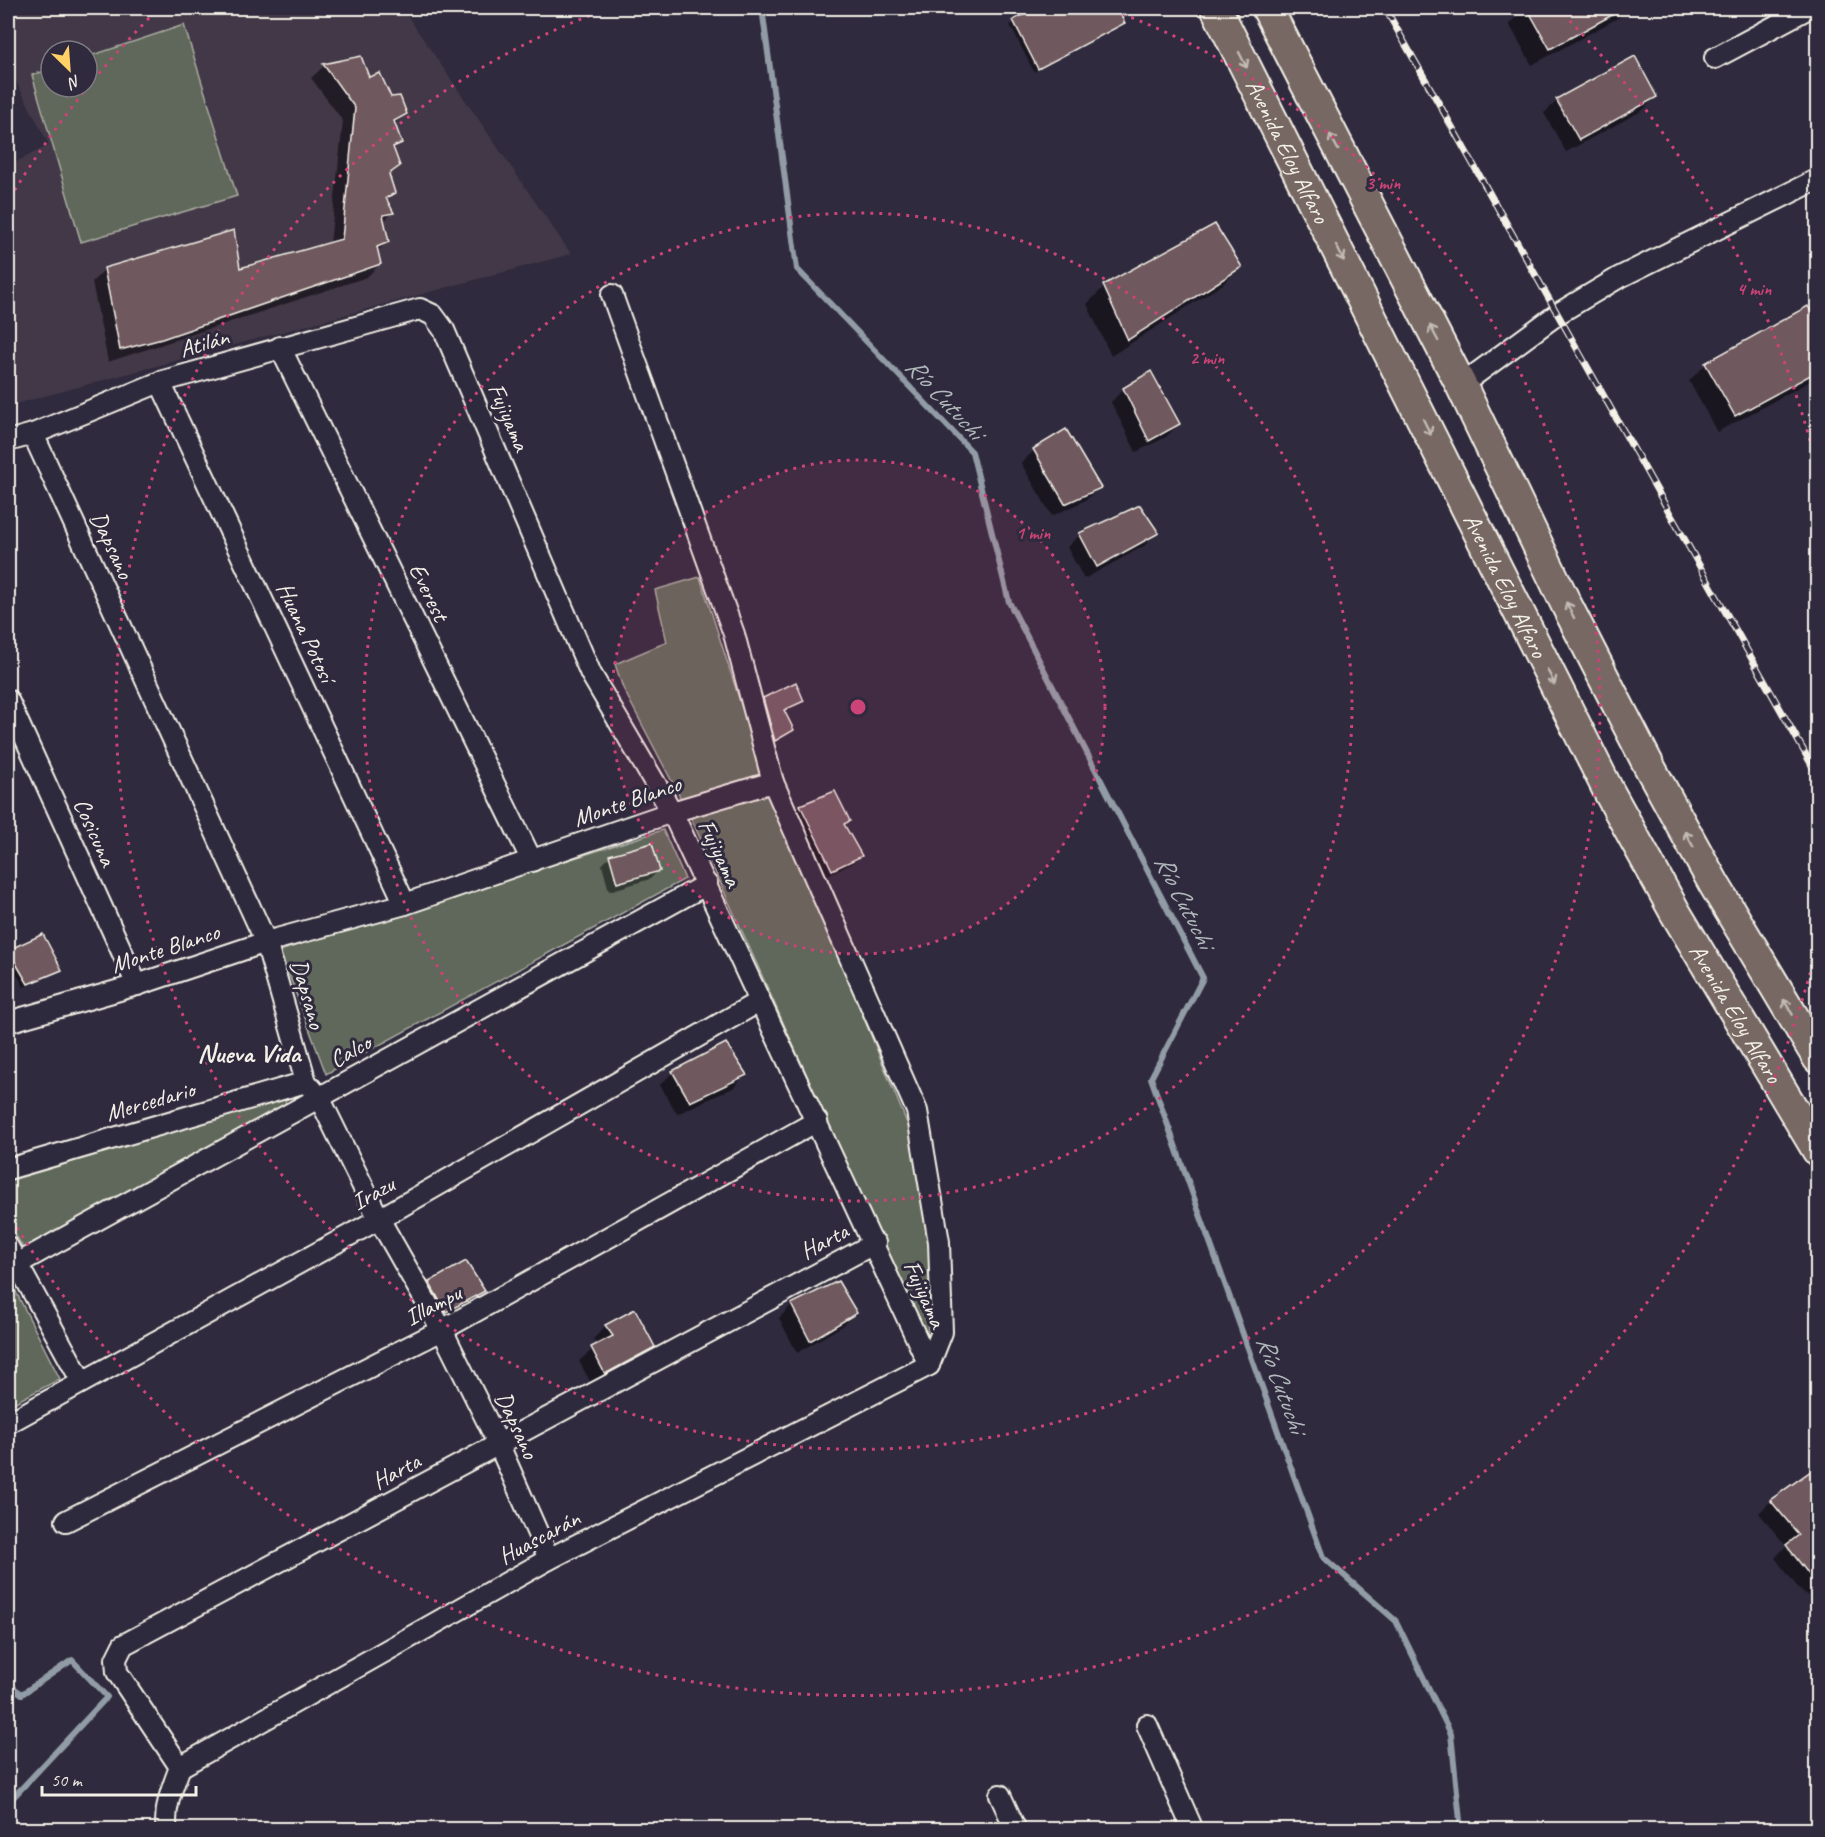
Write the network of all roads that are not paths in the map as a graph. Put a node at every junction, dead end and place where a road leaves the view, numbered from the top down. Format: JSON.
{"nodes":[{"id":1,"x":1216,"y":8,"type":"edge"},
{"id":2,"x":1267,"y":8,"type":"edge"},
{"id":3,"x":1809,"y":8,"type":"edge"},
{"id":4,"x":1715,"y":58,"type":"dead end"},
{"id":5,"x":1818,"y":179,"type":"edge"},
{"id":6,"x":612,"y":295,"type":"dead end"},
{"id":7,"x":420,"y":309,"type":"joint"},
{"id":8,"x":280,"y":347,"type":"junction"},
{"id":9,"x":160,"y":382,"type":"junction"},
{"id":10,"x":1461,"y":385,"type":"junction"},
{"id":11,"x":33,"y":434,"type":"junction"},
{"id":12,"x":8,"y":441,"type":"edge"},
{"id":13,"x":8,"y":700,"type":"edge"},
{"id":14,"x":773,"y":782,"type":"junction"},
{"id":15,"x":672,"y":812,"type":"junction"},
{"id":16,"x":532,"y":861,"type":"junction"},
{"id":17,"x":707,"y":884,"type":"junction"},
{"id":18,"x":405,"y":904,"type":"junction"},
{"id":19,"x":266,"y":942,"type":"junction"},
{"id":20,"x":137,"y":985,"type":"junction"},
{"id":21,"x":760,"y":1001,"type":"junction"},
{"id":22,"x":10,"y":1016,"type":"edge"},
{"id":23,"x":1818,"y":1058,"type":"edge"},
{"id":24,"x":306,"y":1082,"type":"junction"},
{"id":25,"x":319,"y":1097,"type":"junction"},
{"id":26,"x":817,"y":1121,"type":"junction"},
{"id":27,"x":1818,"y":1151,"type":"edge"},
{"id":28,"x":8,"y":1169,"type":"edge"},
{"id":29,"x":379,"y":1219,"type":"junction"},
{"id":30,"x":875,"y":1243,"type":"junction"},
{"id":31,"x":12,"y":1255,"type":"edge"},
{"id":32,"x":442,"y":1330,"type":"junction"},
{"id":33,"x":929,"y":1365,"type":"junction"},
{"id":34,"x":82,"y":1382,"type":"junction"},
{"id":35,"x":8,"y":1424,"type":"edge"},
{"id":36,"x":499,"y":1445,"type":"junction"},
{"id":37,"x":66,"y":1521,"type":"dead end"},
{"id":38,"x":549,"y":1559,"type":"junction"},
{"id":39,"x":1147,"y":1725,"type":"dead end"},
{"id":40,"x":180,"y":1767,"type":"junction"},
{"id":41,"x":1000,"y":1795,"type":"dead end"},
{"id":42,"x":167,"y":1830,"type":"edge"},
{"id":43,"x":1016,"y":1830,"type":"edge"},
{"id":44,"x":1193,"y":1830,"type":"edge"}],
"edges":[{"from":1,"to":27,"type":"main road","name":"Avenida Eloy Alfaro","one_way":true},
{"from":10,"to":2,"type":"main road","name":"Avenida Eloy Alfaro","one_way":true},
{"from":3,"to":4,"type":"street"},
{"from":5,"to":10,"type":"street"},
{"from":6,"to":14,"type":"street"},
{"from":7,"to":8,"type":"street","name":"Atilán"},
{"from":7,"to":15,"type":"street","name":"Fujiyama"},
{"from":8,"to":9,"type":"street","name":"Atilán"},
{"from":8,"to":16,"type":"street","name":"Everest"},
{"from":9,"to":11,"type":"street","name":"Atilán"},
{"from":9,"to":18,"type":"street","name":"Huana Potosí"},
{"from":23,"to":10,"type":"main road","name":"Avenida Eloy Alfaro","one_way":true},
{"from":11,"to":12,"type":"street","name":"Atilán"},
{"from":11,"to":19,"type":"street","name":"Dapsano"},
{"from":13,"to":20,"type":"street","name":"Cosicuna"},
{"from":14,"to":15,"type":"street","name":"Monte Blanco"},
{"from":14,"to":33,"type":"street"},
{"from":15,"to":16,"type":"street","name":"Monte Blanco"},
{"from":15,"to":17,"type":"street","name":"Fujiyama"},
{"from":16,"to":18,"type":"street","name":"Monte Blanco"},
{"from":17,"to":21,"type":"street","name":"Fujiyama"},
{"from":17,"to":25,"type":"street","name":"Calco"},
{"from":18,"to":19,"type":"street","name":"Monte Blanco"},
{"from":19,"to":20,"type":"street","name":"Monte Blanco"},
{"from":19,"to":24,"type":"street","name":"Dapsano"},
{"from":20,"to":22,"type":"street","name":"Monte Blanco"},
{"from":21,"to":26,"type":"street","name":"Fujiyama"},
{"from":21,"to":29,"type":"street","name":"Irazu"},
{"from":24,"to":25,"type":"street","name":"Dapsano"},
{"from":24,"to":28,"type":"street","name":"Mercedario"},
{"from":25,"to":29,"type":"street","name":"Dapsano"},
{"from":25,"to":31,"type":"street","name":"Calco"},
{"from":26,"to":30,"type":"street","name":"Fujiyama"},
{"from":26,"to":32,"type":"street","name":"Illampu"},
{"from":29,"to":32,"type":"street","name":"Dapsano"},
{"from":29,"to":34,"type":"street","name":"Irazu"},
{"from":30,"to":33,"type":"street","name":"Fujiyama"},
{"from":30,"to":36,"type":"street","name":"Harta"},
{"from":31,"to":34,"type":"street"},
{"from":32,"to":36,"type":"street","name":"Dapsano"},
{"from":32,"to":37,"type":"street","name":"Illampu"},
{"from":33,"to":38,"type":"street","name":"Huascarán"},
{"from":34,"to":35,"type":"street","name":"Irazu"},
{"from":36,"to":38,"type":"street","name":"Dapsano"},
{"from":36,"to":40,"type":"street","name":"Harta"},
{"from":38,"to":40,"type":"street","name":"Huascarán"},
{"from":39,"to":44,"type":"street"},
{"from":40,"to":42,"type":"street"},
{"from":41,"to":43,"type":"street"}]}
